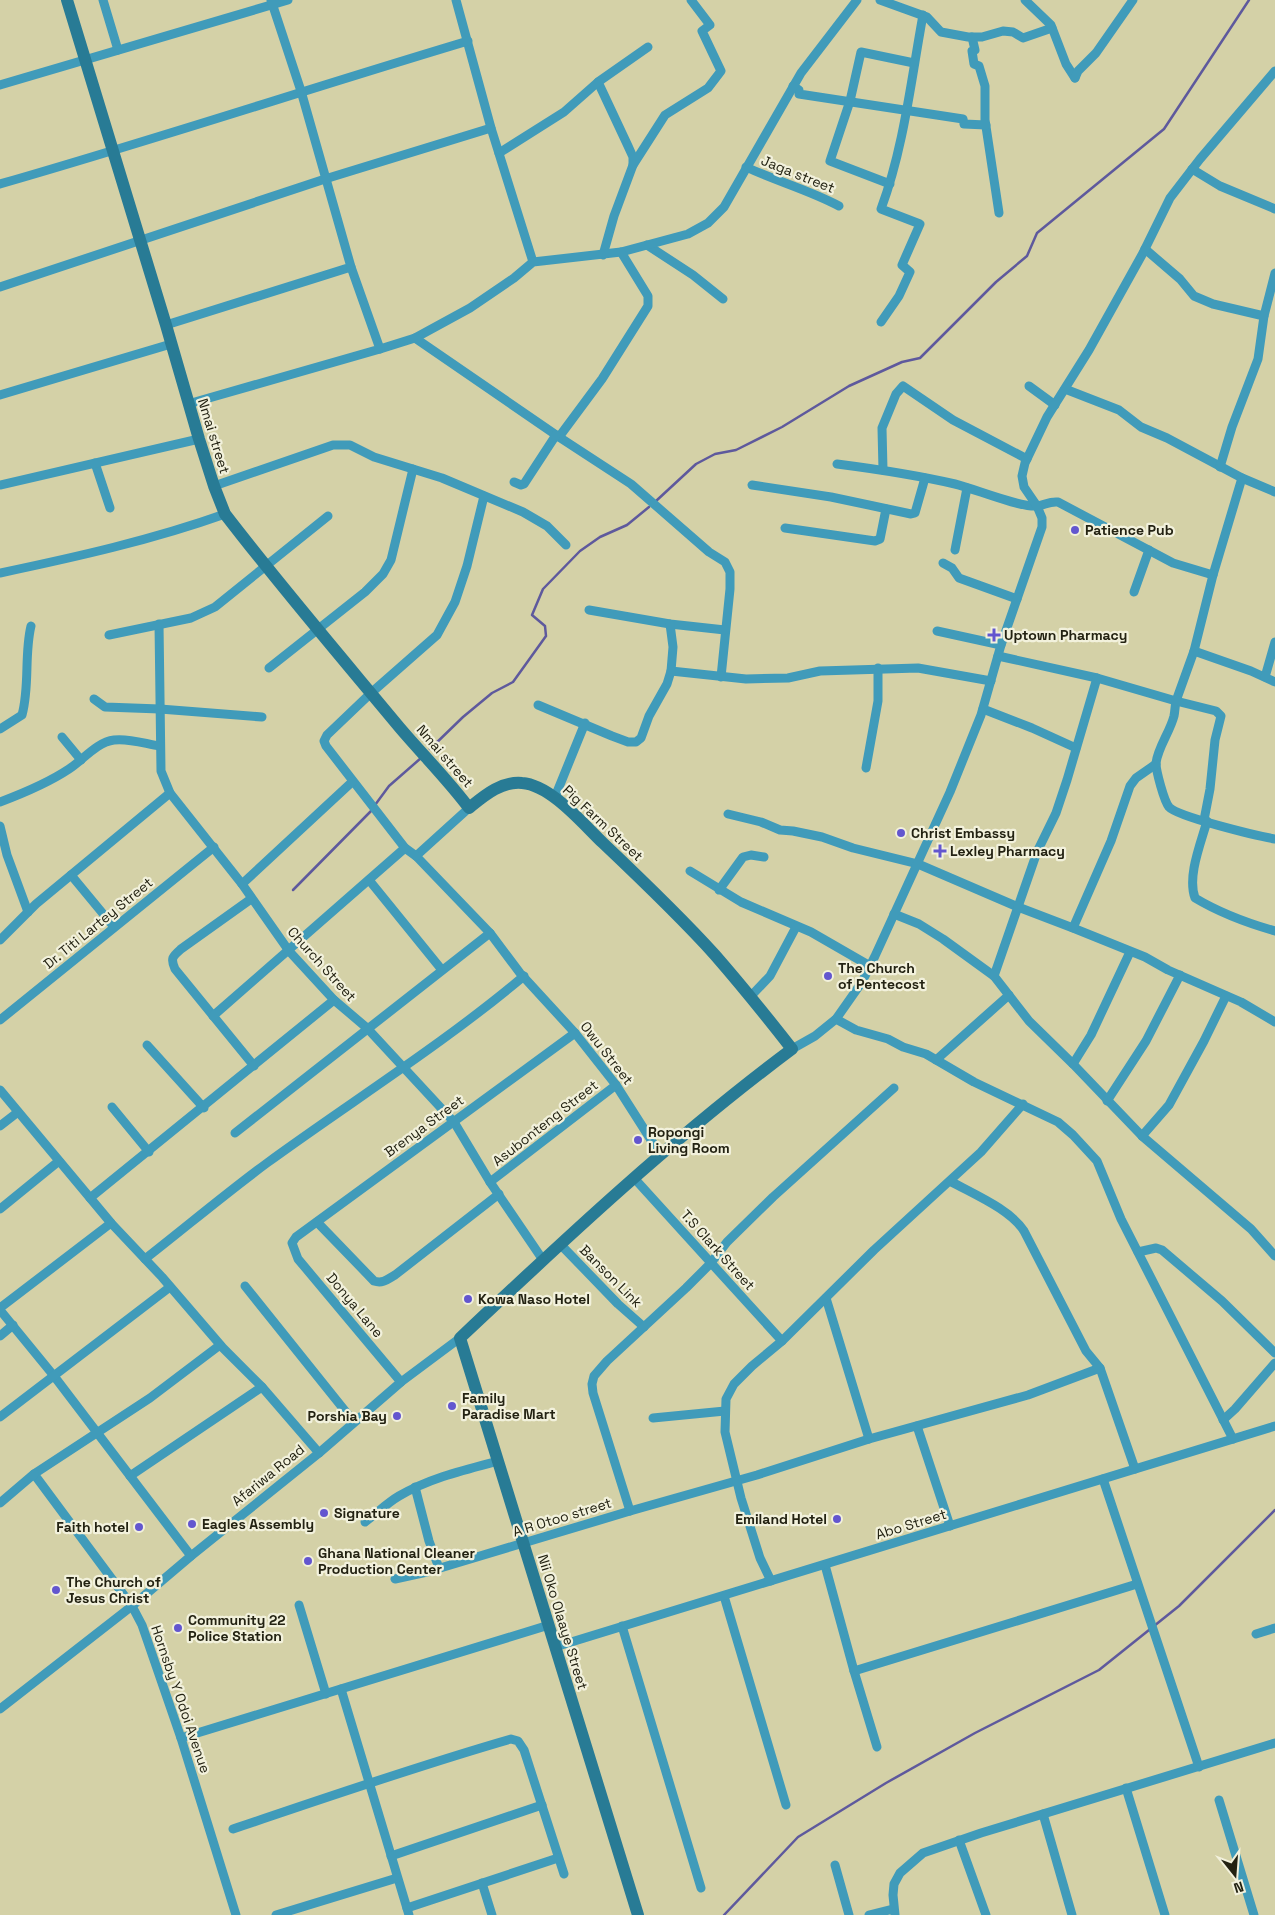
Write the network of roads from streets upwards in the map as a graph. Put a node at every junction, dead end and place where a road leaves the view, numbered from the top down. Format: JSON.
{"nodes":[{"id":1,"x":67,"y":0,"type":"edge"},
{"id":2,"x":103,"y":0,"type":"edge"},
{"id":3,"x":288,"y":0,"type":"edge"},
{"id":4,"x":456,"y":0,"type":"edge"},
{"id":5,"x":691,"y":0,"type":"edge"},
{"id":6,"x":857,"y":0,"type":"edge"},
{"id":7,"x":880,"y":0,"type":"edge"},
{"id":8,"x":1025,"y":0,"type":"edge"},
{"id":9,"x":1133,"y":0,"type":"edge"},
{"id":10,"x":271,"y":2,"type":"edge"},
{"id":11,"x":923,"y":15,"type":"junction"},
{"id":12,"x":1052,"y":28,"type":"junction"},
{"id":13,"x":972,"y":37,"type":"junction"},
{"id":14,"x":468,"y":41,"type":"junction"},
{"id":15,"x":648,"y":47,"type":"dead end"},
{"id":16,"x":118,"y":50,"type":"junction"},
{"id":17,"x":85,"y":60,"type":"junction"},
{"id":18,"x":914,"y":63,"type":"junction"},
{"id":19,"x":1275,"y":71,"type":"edge"},
{"id":20,"x":598,"y":82,"type":"junction"},
{"id":21,"x":0,"y":85,"type":"edge"},
{"id":22,"x":793,"y":86,"type":"junction"},
{"id":23,"x":301,"y":91,"type":"junction"},
{"id":24,"x":850,"y":101,"type":"junction"},
{"id":25,"x":907,"y":110,"type":"junction"},
{"id":26,"x":986,"y":125,"type":"junction"},
{"id":27,"x":491,"y":128,"type":"junction"},
{"id":28,"x":114,"y":152,"type":"junction"},
{"id":29,"x":499,"y":154,"type":"junction"},
{"id":30,"x":633,"y":165,"type":"junction"},
{"id":31,"x":746,"y":167,"type":"junction"},
{"id":32,"x":1192,"y":169,"type":"junction"},
{"id":33,"x":325,"y":179,"type":"junction"},
{"id":34,"x":0,"y":184,"type":"edge"},
{"id":35,"x":890,"y":184,"type":"junction"},
{"id":36,"x":839,"y":206,"type":"dead end"},
{"id":37,"x":1275,"y":209,"type":"edge"},
{"id":38,"x":999,"y":213,"type":"dead end"},
{"id":39,"x":140,"y":241,"type":"junction"},
{"id":40,"x":647,"y":245,"type":"junction"},
{"id":41,"x":1145,"y":248,"type":"junction"},
{"id":42,"x":621,"y":252,"type":"junction"},
{"id":43,"x":603,"y":255,"type":"junction"},
{"id":44,"x":533,"y":262,"type":"junction"},
{"id":45,"x":351,"y":267,"type":"junction"},
{"id":46,"x":1275,"y":273,"type":"edge"},
{"id":47,"x":0,"y":287,"type":"edge"},
{"id":48,"x":723,"y":299,"type":"dead end"},
{"id":49,"x":1264,"y":316,"type":"junction"},
{"id":50,"x":881,"y":322,"type":"dead end"},
{"id":51,"x":166,"y":325,"type":"junction"},
{"id":52,"x":414,"y":338,"type":"junction"},
{"id":53,"x":171,"y":344,"type":"junction"},
{"id":54,"x":380,"y":349,"type":"junction"},
{"id":55,"x":1029,"y":386,"type":"dead end"},
{"id":56,"x":1065,"y":389,"type":"junction"},
{"id":57,"x":0,"y":395,"type":"edge"},
{"id":58,"x":188,"y":404,"type":"junction"},
{"id":59,"x":1055,"y":405,"type":"junction"},
{"id":60,"x":558,"y":436,"type":"junction"},
{"id":61,"x":199,"y":439,"type":"junction"},
{"id":62,"x":1027,"y":459,"type":"junction"},
{"id":63,"x":95,"y":464,"type":"junction"},
{"id":64,"x":837,"y":464,"type":"dead end"},
{"id":65,"x":1220,"y":467,"type":"junction"},
{"id":66,"x":413,"y":469,"type":"junction"},
{"id":67,"x":883,"y":470,"type":"junction"},
{"id":68,"x":925,"y":478,"type":"junction"},
{"id":69,"x":1242,"y":478,"type":"junction"},
{"id":70,"x":514,"y":482,"type":"dead end"},
{"id":71,"x":0,"y":485,"type":"edge"},
{"id":72,"x":752,"y":485,"type":"dead end"},
{"id":73,"x":214,"y":486,"type":"junction"},
{"id":74,"x":967,"y":488,"type":"junction"},
{"id":75,"x":1275,"y":492,"type":"edge"},
{"id":76,"x":484,"y":496,"type":"junction"},
{"id":77,"x":1037,"y":506,"type":"junction"},
{"id":78,"x":110,"y":508,"type":"dead end"},
{"id":79,"x":886,"y":509,"type":"junction"},
{"id":80,"x":225,"y":514,"type":"junction"},
{"id":81,"x":328,"y":516,"type":"dead end"},
{"id":82,"x":785,"y":528,"type":"dead end"},
{"id":83,"x":566,"y":544,"type":"dead end"},
{"id":84,"x":955,"y":550,"type":"dead end"},
{"id":85,"x":1149,"y":550,"type":"junction"},
{"id":86,"x":943,"y":563,"type":"dead end"},
{"id":87,"x":267,"y":565,"type":"junction"},
{"id":88,"x":0,"y":573,"type":"edge"},
{"id":89,"x":1212,"y":575,"type":"junction"},
{"id":90,"x":1134,"y":592,"type":"dead end"},
{"id":91,"x":1018,"y":600,"type":"junction"},
{"id":92,"x":589,"y":610,"type":"dead end"},
{"id":93,"x":159,"y":624,"type":"junction"},
{"id":94,"x":670,"y":624,"type":"junction"},
{"id":95,"x":32,"y":626,"type":"dead end"},
{"id":96,"x":318,"y":628,"type":"junction"},
{"id":97,"x":725,"y":630,"type":"junction"},
{"id":98,"x":937,"y":631,"type":"dead end"},
{"id":99,"x":108,"y":635,"type":"dead end"},
{"id":100,"x":1275,"y":642,"type":"edge"},
{"id":101,"x":1001,"y":645,"type":"junction"},
{"id":102,"x":1194,"y":651,"type":"junction"},
{"id":103,"x":998,"y":656,"type":"junction"},
{"id":104,"x":269,"y":668,"type":"dead end"},
{"id":105,"x":878,"y":668,"type":"junction"},
{"id":106,"x":671,"y":671,"type":"junction"},
{"id":107,"x":721,"y":677,"type":"junction"},
{"id":108,"x":1265,"y":677,"type":"junction"},
{"id":109,"x":1097,"y":678,"type":"junction"},
{"id":110,"x":991,"y":681,"type":"junction"},
{"id":111,"x":1275,"y":682,"type":"edge"},
{"id":112,"x":371,"y":693,"type":"junction"},
{"id":113,"x":94,"y":699,"type":"dead end"},
{"id":114,"x":1176,"y":701,"type":"junction"},
{"id":115,"x":538,"y":705,"type":"dead end"},
{"id":116,"x":160,"y":709,"type":"junction"},
{"id":117,"x":982,"y":709,"type":"junction"},
{"id":118,"x":262,"y":717,"type":"dead end"},
{"id":119,"x":585,"y":724,"type":"junction"},
{"id":120,"x":0,"y":729,"type":"edge"},
{"id":121,"x":62,"y":737,"type":"dead end"},
{"id":122,"x":160,"y":746,"type":"junction"},
{"id":123,"x":1076,"y":748,"type":"junction"},
{"id":124,"x":81,"y":760,"type":"junction"},
{"id":125,"x":1156,"y":764,"type":"junction"},
{"id":126,"x":866,"y":768,"type":"dead end"},
{"id":127,"x":352,"y":782,"type":"junction"},
{"id":128,"x":170,"y":793,"type":"junction"},
{"id":129,"x":554,"y":797,"type":"junction"},
{"id":130,"x":0,"y":802,"type":"edge"},
{"id":131,"x":469,"y":808,"type":"junction"},
{"id":132,"x":728,"y":814,"type":"dead end"},
{"id":133,"x":1206,"y":820,"type":"junction"},
{"id":134,"x":0,"y":826,"type":"edge"},
{"id":135,"x":1275,"y":839,"type":"edge"},
{"id":136,"x":214,"y":847,"type":"junction"},
{"id":137,"x":406,"y":848,"type":"junction"},
{"id":138,"x":416,"y":856,"type":"junction"},
{"id":139,"x":764,"y":857,"type":"dead end"},
{"id":140,"x":918,"y":864,"type":"junction"},
{"id":141,"x":690,"y":872,"type":"dead end"},
{"id":142,"x":71,"y":875,"type":"junction"},
{"id":143,"x":369,"y":880,"type":"junction"},
{"id":144,"x":242,"y":884,"type":"junction"},
{"id":145,"x":719,"y":890,"type":"junction"},
{"id":146,"x":251,"y":899,"type":"junction"},
{"id":147,"x":1018,"y":908,"type":"junction"},
{"id":148,"x":28,"y":912,"type":"junction"},
{"id":149,"x":894,"y":914,"type":"junction"},
{"id":150,"x":114,"y":927,"type":"junction"},
{"id":151,"x":796,"y":927,"type":"junction"},
{"id":152,"x":1073,"y":928,"type":"junction"},
{"id":153,"x":1275,"y":931,"type":"edge"},
{"id":154,"x":490,"y":933,"type":"junction"},
{"id":155,"x":0,"y":940,"type":"edge"},
{"id":156,"x":289,"y":952,"type":"junction"},
{"id":157,"x":1130,"y":952,"type":"junction"},
{"id":158,"x":870,"y":966,"type":"junction"},
{"id":159,"x":442,"y":970,"type":"junction"},
{"id":160,"x":1180,"y":975,"type":"junction"},
{"id":161,"x":524,"y":976,"type":"junction"},
{"id":162,"x":994,"y":976,"type":"junction"},
{"id":163,"x":1009,"y":995,"type":"junction"},
{"id":164,"x":1226,"y":996,"type":"junction"},
{"id":165,"x":750,"y":997,"type":"junction"},
{"id":166,"x":334,"y":1000,"type":"junction"},
{"id":167,"x":213,"y":1016,"type":"junction"},
{"id":168,"x":836,"y":1019,"type":"junction"},
{"id":169,"x":0,"y":1020,"type":"edge"},
{"id":170,"x":1275,"y":1022,"type":"edge"},
{"id":171,"x":367,"y":1028,"type":"junction"},
{"id":172,"x":575,"y":1033,"type":"junction"},
{"id":173,"x":147,"y":1045,"type":"dead end"},
{"id":174,"x":792,"y":1049,"type":"junction"},
{"id":175,"x":936,"y":1060,"type":"junction"},
{"id":176,"x":1074,"y":1064,"type":"junction"},
{"id":177,"x":254,"y":1066,"type":"junction"},
{"id":178,"x":404,"y":1068,"type":"junction"},
{"id":179,"x":616,"y":1085,"type":"junction"},
{"id":180,"x":894,"y":1088,"type":"dead end"},
{"id":181,"x":0,"y":1090,"type":"edge"},
{"id":182,"x":1107,"y":1101,"type":"junction"},
{"id":183,"x":1023,"y":1104,"type":"junction"},
{"id":184,"x":112,"y":1107,"type":"dead end"},
{"id":185,"x":204,"y":1108,"type":"junction"},
{"id":186,"x":18,"y":1112,"type":"junction"},
{"id":187,"x":454,"y":1122,"type":"junction"},
{"id":188,"x":0,"y":1126,"type":"edge"},
{"id":189,"x":235,"y":1133,"type":"dead end"},
{"id":190,"x":1142,"y":1136,"type":"junction"},
{"id":191,"x":149,"y":1152,"type":"junction"},
{"id":192,"x":660,"y":1154,"type":"junction"},
{"id":193,"x":59,"y":1161,"type":"junction"},
{"id":194,"x":634,"y":1178,"type":"junction"},
{"id":195,"x":490,"y":1182,"type":"junction"},
{"id":196,"x":950,"y":1182,"type":"junction"},
{"id":197,"x":498,"y":1194,"type":"junction"},
{"id":198,"x":90,"y":1198,"type":"junction"},
{"id":199,"x":0,"y":1209,"type":"edge"},
{"id":200,"x":317,"y":1222,"type":"junction"},
{"id":201,"x":111,"y":1223,"type":"junction"},
{"id":202,"x":292,"y":1244,"type":"joint"},
{"id":203,"x":560,"y":1244,"type":"junction"},
{"id":204,"x":1138,"y":1252,"type":"junction"},
{"id":205,"x":1275,"y":1256,"type":"edge"},
{"id":206,"x":145,"y":1260,"type":"junction"},
{"id":207,"x":542,"y":1260,"type":"junction"},
{"id":208,"x":710,"y":1264,"type":"junction"},
{"id":209,"x":245,"y":1286,"type":"dead end"},
{"id":210,"x":170,"y":1287,"type":"junction"},
{"id":211,"x":826,"y":1298,"type":"junction"},
{"id":212,"x":0,"y":1309,"type":"edge"},
{"id":213,"x":13,"y":1325,"type":"junction"},
{"id":214,"x":644,"y":1327,"type":"junction"},
{"id":215,"x":0,"y":1336,"type":"edge"},
{"id":216,"x":460,"y":1338,"type":"junction"},
{"id":217,"x":782,"y":1341,"type":"junction"},
{"id":218,"x":220,"y":1345,"type":"junction"},
{"id":219,"x":1275,"y":1354,"type":"edge"},
{"id":220,"x":1275,"y":1363,"type":"edge"},
{"id":221,"x":1100,"y":1368,"type":"junction"},
{"id":222,"x":54,"y":1376,"type":"junction"},
{"id":223,"x":401,"y":1382,"type":"junction"},
{"id":224,"x":262,"y":1387,"type":"junction"},
{"id":225,"x":725,"y":1412,"type":"junction"},
{"id":226,"x":0,"y":1417,"type":"edge"},
{"id":227,"x":653,"y":1418,"type":"dead end"},
{"id":228,"x":1223,"y":1420,"type":"junction"},
{"id":229,"x":354,"y":1422,"type":"junction"},
{"id":230,"x":917,"y":1426,"type":"junction"},
{"id":231,"x":1275,"y":1426,"type":"edge"},
{"id":232,"x":97,"y":1432,"type":"junction"},
{"id":233,"x":869,"y":1439,"type":"junction"},
{"id":234,"x":1233,"y":1439,"type":"junction"},
{"id":235,"x":319,"y":1452,"type":"junction"},
{"id":236,"x":498,"y":1461,"type":"junction"},
{"id":237,"x":1135,"y":1469,"type":"junction"},
{"id":238,"x":34,"y":1474,"type":"junction"},
{"id":239,"x":130,"y":1476,"type":"junction"},
{"id":240,"x":1103,"y":1479,"type":"junction"},
{"id":241,"x":737,"y":1481,"type":"junction"},
{"id":242,"x":415,"y":1487,"type":"junction"},
{"id":243,"x":0,"y":1503,"type":"edge"},
{"id":244,"x":630,"y":1511,"type":"junction"},
{"id":245,"x":365,"y":1522,"type":"dead end"},
{"id":246,"x":950,"y":1526,"type":"junction"},
{"id":247,"x":523,"y":1543,"type":"junction"},
{"id":248,"x":191,"y":1556,"type":"junction"},
{"id":249,"x":825,"y":1565,"type":"junction"},
{"id":250,"x":439,"y":1568,"type":"junction"},
{"id":251,"x":395,"y":1579,"type":"dead end"},
{"id":252,"x":771,"y":1581,"type":"junction"},
{"id":253,"x":1137,"y":1584,"type":"junction"},
{"id":254,"x":724,"y":1596,"type":"junction"},
{"id":255,"x":299,"y":1605,"type":"dead end"},
{"id":256,"x":132,"y":1606,"type":"junction"},
{"id":257,"x":549,"y":1625,"type":"junction"},
{"id":258,"x":622,"y":1626,"type":"junction"},
{"id":259,"x":1275,"y":1628,"type":"edge"},
{"id":260,"x":1256,"y":1634,"type":"dead end"},
{"id":261,"x":555,"y":1647,"type":"junction"},
{"id":262,"x":854,"y":1671,"type":"junction"},
{"id":263,"x":341,"y":1689,"type":"junction"},
{"id":264,"x":326,"y":1694,"type":"junction"},
{"id":265,"x":0,"y":1709,"type":"edge"},
{"id":266,"x":181,"y":1738,"type":"junction"},
{"id":267,"x":1275,"y":1743,"type":"edge"},
{"id":268,"x":877,"y":1747,"type":"dead end"},
{"id":269,"x":1198,"y":1767,"type":"junction"},
{"id":270,"x":368,"y":1784,"type":"junction"},
{"id":271,"x":1126,"y":1788,"type":"junction"},
{"id":272,"x":1219,"y":1800,"type":"dead end"},
{"id":273,"x":542,"y":1805,"type":"junction"},
{"id":274,"x":786,"y":1805,"type":"dead end"},
{"id":275,"x":1043,"y":1814,"type":"junction"},
{"id":276,"x":233,"y":1829,"type":"dead end"},
{"id":277,"x":959,"y":1840,"type":"junction"},
{"id":278,"x":391,"y":1856,"type":"junction"},
{"id":279,"x":558,"y":1858,"type":"junction"},
{"id":280,"x":835,"y":1865,"type":"dead end"},
{"id":281,"x":564,"y":1874,"type":"dead end"},
{"id":282,"x":397,"y":1878,"type":"junction"},
{"id":283,"x":482,"y":1883,"type":"junction"},
{"id":284,"x":701,"y":1888,"type":"dead end"},
{"id":285,"x":408,"y":1911,"type":"edge"},
{"id":286,"x":894,"y":1912,"type":"edge"},
{"id":287,"x":236,"y":1915,"type":"edge"},
{"id":288,"x":276,"y":1915,"type":"edge"},
{"id":289,"x":492,"y":1915,"type":"edge"},
{"id":290,"x":638,"y":1915,"type":"edge"},
{"id":291,"x":849,"y":1915,"type":"edge"},
{"id":292,"x":869,"y":1915,"type":"edge"},
{"id":293,"x":986,"y":1915,"type":"edge"},
{"id":294,"x":1072,"y":1915,"type":"edge"},
{"id":295,"x":1165,"y":1915,"type":"edge"},
{"id":296,"x":1254,"y":1915,"type":"edge"}],
"edges":[{"from":1,"to":17,"type":"street","name":"Nmai street"},
{"from":2,"to":16,"type":"street"},
{"from":3,"to":10,"type":"street"},
{"from":4,"to":14,"type":"street"},
{"from":5,"to":30,"type":"street"},
{"from":6,"to":22,"type":"street"},
{"from":7,"to":11,"type":"street"},
{"from":8,"to":12,"type":"street"},
{"from":9,"to":12,"type":"street"},
{"from":10,"to":16,"type":"street"},
{"from":10,"to":23,"type":"street"},
{"from":11,"to":13,"type":"street"},
{"from":11,"to":18,"type":"street"},
{"from":12,"to":13,"type":"street"},
{"from":13,"to":26,"type":"street"},
{"from":14,"to":23,"type":"street"},
{"from":14,"to":27,"type":"street"},
{"from":15,"to":20,"type":"street"},
{"from":16,"to":17,"type":"street"},
{"from":17,"to":21,"type":"street"},
{"from":17,"to":28,"type":"street","name":"Nmai street"},
{"from":18,"to":24,"type":"street"},
{"from":18,"to":25,"type":"street"},
{"from":19,"to":32,"type":"street"},
{"from":20,"to":29,"type":"street"},
{"from":20,"to":30,"type":"street"},
{"from":22,"to":24,"type":"street"},
{"from":22,"to":31,"type":"street"},
{"from":23,"to":28,"type":"street"},
{"from":23,"to":33,"type":"street"},
{"from":24,"to":25,"type":"street"},
{"from":24,"to":35,"type":"street"},
{"from":25,"to":26,"type":"street"},
{"from":25,"to":35,"type":"street"},
{"from":26,"to":38,"type":"street"},
{"from":27,"to":29,"type":"street"},
{"from":27,"to":33,"type":"street"},
{"from":28,"to":34,"type":"street"},
{"from":28,"to":39,"type":"street","name":"Nmai street"},
{"from":29,"to":44,"type":"street"},
{"from":30,"to":43,"type":"street"},
{"from":31,"to":36,"type":"street","name":"Jaga street"},
{"from":31,"to":40,"type":"street"},
{"from":32,"to":37,"type":"street"},
{"from":32,"to":41,"type":"street"},
{"from":33,"to":39,"type":"street"},
{"from":33,"to":45,"type":"street"},
{"from":35,"to":50,"type":"street"},
{"from":39,"to":47,"type":"street"},
{"from":39,"to":51,"type":"street","name":"Nmai street"},
{"from":40,"to":42,"type":"street"},
{"from":40,"to":48,"type":"street"},
{"from":41,"to":49,"type":"street"},
{"from":41,"to":56,"type":"street"},
{"from":42,"to":43,"type":"street"},
{"from":42,"to":60,"type":"street"},
{"from":43,"to":44,"type":"street"},
{"from":44,"to":52,"type":"street"},
{"from":45,"to":51,"type":"street"},
{"from":45,"to":54,"type":"street"},
{"from":46,"to":49,"type":"street"},
{"from":49,"to":65,"type":"street"},
{"from":51,"to":53,"type":"street","name":"Nmai street"},
{"from":52,"to":54,"type":"street"},
{"from":52,"to":60,"type":"street"},
{"from":53,"to":57,"type":"street"},
{"from":53,"to":58,"type":"street","name":"Nmai street"},
{"from":54,"to":58,"type":"street"},
{"from":55,"to":59,"type":"street"},
{"from":56,"to":59,"type":"street"},
{"from":56,"to":65,"type":"street"},
{"from":58,"to":61,"type":"street","name":"Nmai street"},
{"from":59,"to":62,"type":"street"},
{"from":60,"to":70,"type":"street"},
{"from":60,"to":97,"type":"street"},
{"from":61,"to":63,"type":"street"},
{"from":61,"to":73,"type":"street","name":"Nmai street"},
{"from":62,"to":67,"type":"street"},
{"from":62,"to":77,"type":"street"},
{"from":63,"to":71,"type":"street"},
{"from":63,"to":78,"type":"street"},
{"from":64,"to":67,"type":"street"},
{"from":65,"to":69,"type":"street"},
{"from":66,"to":73,"type":"street"},
{"from":66,"to":76,"type":"street"},
{"from":66,"to":96,"type":"street"},
{"from":67,"to":68,"type":"street"},
{"from":68,"to":74,"type":"street"},
{"from":68,"to":79,"type":"street"},
{"from":69,"to":75,"type":"street"},
{"from":69,"to":89,"type":"street"},
{"from":72,"to":79,"type":"street"},
{"from":73,"to":80,"type":"street","name":"Nmai street"},
{"from":74,"to":77,"type":"street"},
{"from":74,"to":84,"type":"street"},
{"from":76,"to":83,"type":"street"},
{"from":76,"to":112,"type":"street"},
{"from":77,"to":85,"type":"street"},
{"from":77,"to":91,"type":"street"},
{"from":79,"to":82,"type":"street"},
{"from":80,"to":87,"type":"street","name":"Nmai street"},
{"from":80,"to":88,"type":"street"},
{"from":81,"to":87,"type":"street"},
{"from":85,"to":89,"type":"street"},
{"from":85,"to":90,"type":"street"},
{"from":86,"to":91,"type":"street"},
{"from":87,"to":93,"type":"street"},
{"from":87,"to":96,"type":"street","name":"Nmai street"},
{"from":89,"to":102,"type":"street"},
{"from":91,"to":101,"type":"street"},
{"from":92,"to":94,"type":"street"},
{"from":93,"to":99,"type":"street"},
{"from":93,"to":116,"type":"street","name":"Church Street"},
{"from":94,"to":97,"type":"street"},
{"from":94,"to":106,"type":"street"},
{"from":95,"to":120,"type":"street"},
{"from":96,"to":104,"type":"street"},
{"from":96,"to":112,"type":"street","name":"Nmai street"},
{"from":97,"to":107,"type":"street"},
{"from":98,"to":101,"type":"street"},
{"from":100,"to":108,"type":"street"},
{"from":101,"to":103,"type":"street"},
{"from":102,"to":108,"type":"street"},
{"from":102,"to":114,"type":"street"},
{"from":103,"to":109,"type":"street"},
{"from":103,"to":110,"type":"street"},
{"from":105,"to":107,"type":"street"},
{"from":105,"to":110,"type":"street"},
{"from":105,"to":126,"type":"street"},
{"from":106,"to":107,"type":"street"},
{"from":106,"to":119,"type":"street"},
{"from":108,"to":111,"type":"street"},
{"from":109,"to":114,"type":"street"},
{"from":109,"to":123,"type":"street"},
{"from":110,"to":117,"type":"street"},
{"from":112,"to":127,"type":"street"},
{"from":112,"to":131,"type":"street","name":"Nmai street"},
{"from":113,"to":116,"type":"street"},
{"from":114,"to":125,"type":"street"},
{"from":114,"to":133,"type":"street"},
{"from":115,"to":119,"type":"street"},
{"from":116,"to":118,"type":"street"},
{"from":116,"to":122,"type":"street","name":"Church Street"},
{"from":117,"to":123,"type":"street"},
{"from":117,"to":140,"type":"street"},
{"from":119,"to":129,"type":"street"},
{"from":121,"to":124,"type":"street"},
{"from":122,"to":124,"type":"street"},
{"from":122,"to":128,"type":"street","name":"Church Street"},
{"from":123,"to":147,"type":"street"},
{"from":124,"to":130,"type":"street"},
{"from":125,"to":133,"type":"street"},
{"from":125,"to":152,"type":"street"},
{"from":127,"to":137,"type":"street"},
{"from":127,"to":144,"type":"street"},
{"from":128,"to":136,"type":"street","name":"Church Street"},
{"from":128,"to":142,"type":"street"},
{"from":129,"to":131,"type":"street","name":"Pig Farm Street"},
{"from":129,"to":165,"type":"street","name":"Pig Farm Street"},
{"from":131,"to":138,"type":"street","name":"Pig Farm Street"},
{"from":132,"to":140,"type":"street"},
{"from":133,"to":135,"type":"street"},
{"from":133,"to":153,"type":"street"},
{"from":134,"to":148,"type":"street"},
{"from":136,"to":144,"type":"street","name":"Church Street"},
{"from":136,"to":150,"type":"street","name":"Dr. Titi Lartey Street"},
{"from":137,"to":138,"type":"street"},
{"from":137,"to":143,"type":"street"},
{"from":138,"to":154,"type":"street"},
{"from":139,"to":145,"type":"street"},
{"from":140,"to":147,"type":"street"},
{"from":140,"to":149,"type":"street"},
{"from":141,"to":145,"type":"street"},
{"from":142,"to":148,"type":"street"},
{"from":142,"to":150,"type":"street"},
{"from":143,"to":156,"type":"street"},
{"from":143,"to":159,"type":"street"},
{"from":144,"to":146,"type":"street","name":"Church Street"},
{"from":145,"to":151,"type":"street"},
{"from":146,"to":156,"type":"street","name":"Church Street"},
{"from":146,"to":167,"type":"street"},
{"from":147,"to":152,"type":"street"},
{"from":147,"to":162,"type":"street"},
{"from":148,"to":155,"type":"street"},
{"from":149,"to":158,"type":"street"},
{"from":149,"to":162,"type":"street"},
{"from":150,"to":169,"type":"street","name":"Dr. Titi Lartey Street"},
{"from":151,"to":158,"type":"street"},
{"from":151,"to":165,"type":"street"},
{"from":152,"to":157,"type":"street"},
{"from":154,"to":159,"type":"street"},
{"from":154,"to":161,"type":"street"},
{"from":156,"to":166,"type":"street","name":"Church Street"},
{"from":156,"to":167,"type":"street"},
{"from":157,"to":160,"type":"street"},
{"from":157,"to":176,"type":"street"},
{"from":158,"to":168,"type":"street"},
{"from":159,"to":171,"type":"street"},
{"from":160,"to":164,"type":"street"},
{"from":160,"to":182,"type":"street"},
{"from":161,"to":172,"type":"street","name":"Owu Street"},
{"from":161,"to":178,"type":"street"},
{"from":162,"to":163,"type":"street"},
{"from":163,"to":175,"type":"street"},
{"from":163,"to":176,"type":"street"},
{"from":164,"to":170,"type":"street"},
{"from":164,"to":190,"type":"street"},
{"from":165,"to":174,"type":"street","name":"Pig Farm Street"},
{"from":166,"to":171,"type":"street","name":"Church Street"},
{"from":166,"to":177,"type":"street"},
{"from":167,"to":177,"type":"street"},
{"from":168,"to":174,"type":"street"},
{"from":168,"to":175,"type":"street"},
{"from":171,"to":178,"type":"street","name":"Church Street"},
{"from":171,"to":189,"type":"street"},
{"from":172,"to":179,"type":"street","name":"Owu Street"},
{"from":172,"to":187,"type":"street","name":"Brenya Street"},
{"from":173,"to":185,"type":"street"},
{"from":174,"to":192,"type":"street"},
{"from":175,"to":183,"type":"street"},
{"from":176,"to":182,"type":"street"},
{"from":177,"to":185,"type":"street"},
{"from":178,"to":187,"type":"street","name":"Church Street"},
{"from":178,"to":206,"type":"street"},
{"from":179,"to":192,"type":"street","name":"Owu Street"},
{"from":179,"to":195,"type":"street","name":"Asubonteng Street"},
{"from":180,"to":208,"type":"street"},
{"from":181,"to":186,"type":"street"},
{"from":182,"to":190,"type":"street"},
{"from":183,"to":196,"type":"street"},
{"from":183,"to":204,"type":"street"},
{"from":184,"to":191,"type":"street"},
{"from":185,"to":191,"type":"street"},
{"from":186,"to":188,"type":"street"},
{"from":186,"to":193,"type":"street"},
{"from":187,"to":195,"type":"street","name":"Church Street"},
{"from":187,"to":200,"type":"street","name":"Brenya Street"},
{"from":190,"to":205,"type":"street"},
{"from":191,"to":198,"type":"street"},
{"from":192,"to":194,"type":"street"},
{"from":193,"to":198,"type":"street"},
{"from":193,"to":199,"type":"street"},
{"from":194,"to":203,"type":"street"},
{"from":194,"to":208,"type":"street","name":"T.S Clark Street"},
{"from":195,"to":197,"type":"street","name":"Church Street"},
{"from":196,"to":211,"type":"street"},
{"from":196,"to":221,"type":"street"},
{"from":197,"to":200,"type":"street"},
{"from":197,"to":207,"type":"street","name":"Church Street"},
{"from":198,"to":201,"type":"street"},
{"from":200,"to":202,"type":"street","name":"Brenya Street"},
{"from":201,"to":206,"type":"street"},
{"from":201,"to":212,"type":"street"},
{"from":202,"to":223,"type":"street","name":"Donya Lane"},
{"from":203,"to":207,"type":"street"},
{"from":203,"to":214,"type":"street","name":"Banson Link"},
{"from":204,"to":219,"type":"street"},
{"from":204,"to":228,"type":"street"},
{"from":206,"to":210,"type":"street"},
{"from":207,"to":216,"type":"street"},
{"from":208,"to":214,"type":"street"},
{"from":208,"to":217,"type":"street","name":"T.S Clark Street"},
{"from":209,"to":229,"type":"street"},
{"from":210,"to":218,"type":"street"},
{"from":210,"to":222,"type":"street"},
{"from":211,"to":217,"type":"street"},
{"from":211,"to":233,"type":"street"},
{"from":212,"to":213,"type":"street"},
{"from":213,"to":215,"type":"street"},
{"from":213,"to":222,"type":"street"},
{"from":214,"to":244,"type":"street"},
{"from":216,"to":223,"type":"street","name":"Afariwa Road"},
{"from":216,"to":236,"type":"street","name":"Nii Oko Olaaye Street"},
{"from":217,"to":225,"type":"street"},
{"from":218,"to":224,"type":"street"},
{"from":218,"to":232,"type":"street"},
{"from":220,"to":228,"type":"street"},
{"from":221,"to":230,"type":"street","name":"A R Otoo street"},
{"from":221,"to":237,"type":"street"},
{"from":222,"to":226,"type":"street"},
{"from":222,"to":232,"type":"street"},
{"from":223,"to":229,"type":"street","name":"Afariwa Road"},
{"from":224,"to":235,"type":"street"},
{"from":224,"to":239,"type":"street"},
{"from":225,"to":227,"type":"street"},
{"from":225,"to":241,"type":"street"},
{"from":228,"to":234,"type":"street"},
{"from":229,"to":235,"type":"street","name":"Afariwa Road"},
{"from":230,"to":233,"type":"street","name":"A R Otoo street"},
{"from":230,"to":246,"type":"street"},
{"from":231,"to":234,"type":"street","name":"Abo Street"},
{"from":232,"to":238,"type":"street"},
{"from":232,"to":239,"type":"street"},
{"from":233,"to":241,"type":"street","name":"A R Otoo street"},
{"from":234,"to":237,"type":"street","name":"Abo Street"},
{"from":235,"to":248,"type":"street","name":"Afariwa Road"},
{"from":236,"to":242,"type":"street"},
{"from":236,"to":247,"type":"street","name":"Nii Oko Olaaye Street"},
{"from":237,"to":240,"type":"street","name":"Abo Street"},
{"from":238,"to":243,"type":"street"},
{"from":238,"to":256,"type":"street","name":"Hornsby Y Odoi Avenue"},
{"from":239,"to":248,"type":"street"},
{"from":240,"to":246,"type":"street","name":"Abo Street"},
{"from":240,"to":253,"type":"street"},
{"from":241,"to":244,"type":"street","name":"A R Otoo street"},
{"from":241,"to":252,"type":"street"},
{"from":242,"to":245,"type":"street"},
{"from":242,"to":250,"type":"street"},
{"from":244,"to":247,"type":"street","name":"A R Otoo street"},
{"from":246,"to":249,"type":"street","name":"Abo Street"},
{"from":247,"to":250,"type":"street","name":"A R Otoo street"},
{"from":247,"to":257,"type":"street","name":"Nii Oko Olaaye Street"},
{"from":248,"to":256,"type":"street","name":"Afariwa Road"},
{"from":249,"to":252,"type":"street","name":"Abo Street"},
{"from":249,"to":262,"type":"street"},
{"from":250,"to":251,"type":"street","name":"A R Otoo street"},
{"from":252,"to":254,"type":"street","name":"Abo Street"},
{"from":253,"to":262,"type":"street"},
{"from":253,"to":269,"type":"street"},
{"from":254,"to":258,"type":"street","name":"Abo Street"},
{"from":254,"to":274,"type":"street"},
{"from":255,"to":264,"type":"street"},
{"from":256,"to":265,"type":"street","name":"Afariwa Road"},
{"from":256,"to":266,"type":"street","name":"Hornsby Y Odoi Avenue"},
{"from":257,"to":261,"type":"street","name":"Nii Oko Olaaye Street"},
{"from":257,"to":263,"type":"street"},
{"from":258,"to":261,"type":"street","name":"Abo Street"},
{"from":258,"to":284,"type":"street"},
{"from":259,"to":260,"type":"street"},
{"from":261,"to":290,"type":"street","name":"Nii Oko Olaaye Street"},
{"from":262,"to":268,"type":"street"},
{"from":263,"to":264,"type":"street"},
{"from":263,"to":270,"type":"street"},
{"from":264,"to":266,"type":"street"},
{"from":266,"to":287,"type":"street","name":"Hornsby Y Odoi Avenue"},
{"from":267,"to":269,"type":"street"},
{"from":269,"to":271,"type":"street"},
{"from":270,"to":273,"type":"street"},
{"from":270,"to":276,"type":"street"},
{"from":270,"to":278,"type":"street"},
{"from":271,"to":275,"type":"street"},
{"from":271,"to":295,"type":"street"},
{"from":272,"to":296,"type":"street"},
{"from":273,"to":278,"type":"street"},
{"from":273,"to":279,"type":"street"},
{"from":275,"to":277,"type":"street"},
{"from":275,"to":294,"type":"street"},
{"from":277,"to":286,"type":"street"},
{"from":277,"to":293,"type":"street"},
{"from":278,"to":282,"type":"street"},
{"from":279,"to":281,"type":"street"},
{"from":279,"to":283,"type":"street"},
{"from":280,"to":291,"type":"street"},
{"from":282,"to":285,"type":"street"},
{"from":282,"to":288,"type":"street"},
{"from":283,"to":285,"type":"street"},
{"from":283,"to":289,"type":"street"},
{"from":286,"to":292,"type":"street"}]}
